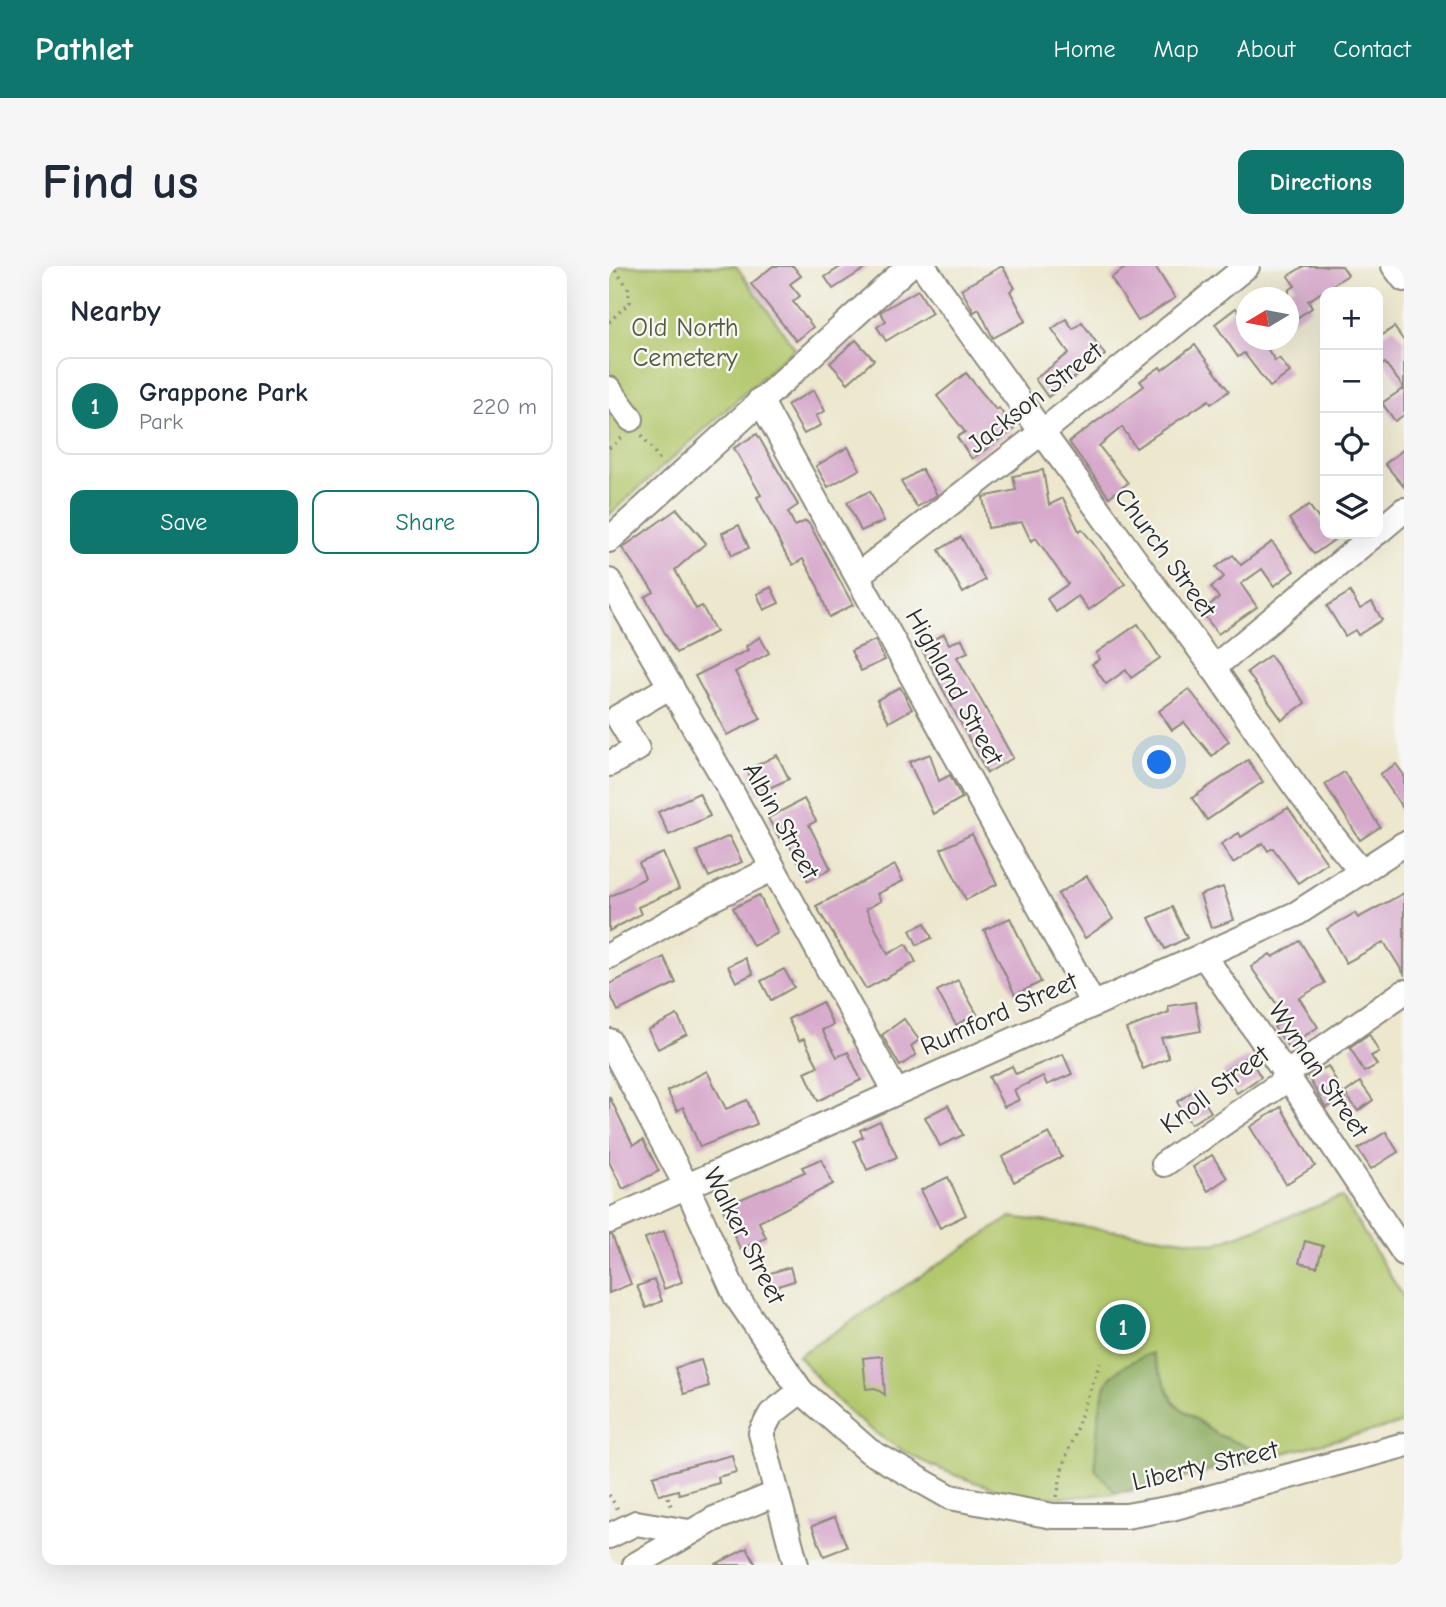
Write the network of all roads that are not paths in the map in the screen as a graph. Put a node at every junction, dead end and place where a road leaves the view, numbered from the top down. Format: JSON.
{"nodes":[{"id":1,"x":909,"y":266,"type":"edge"},
{"id":2,"x":923,"y":266,"type":"edge"},
{"id":3,"x":1247,"y":266,"type":"edge"},
{"id":4,"x":1394,"y":266,"type":"edge"},
{"id":5,"x":1404,"y":279,"type":"edge"},
{"id":6,"x":609,"y":389,"type":"edge"},
{"id":7,"x":760,"y":400,"type":"junction"},
{"id":8,"x":631,"y":419,"type":"road end"},
{"id":9,"x":1040,"y":433,"type":"junction"},
{"id":10,"x":1404,"y":510,"type":"edge"},
{"id":11,"x":1383,"y":527,"type":"edge"},
{"id":12,"x":1369,"y":539,"type":"edge"},
{"id":13,"x":609,"y":540,"type":"edge"},
{"id":14,"x":858,"y":575,"type":"junction"},
{"id":15,"x":609,"y":581,"type":"edge"},
{"id":16,"x":1213,"y":668,"type":"junction"},
{"id":17,"x":671,"y":686,"type":"junction"},
{"id":18,"x":609,"y":764,"type":"edge"},
{"id":19,"x":1404,"y":844,"type":"edge"},
{"id":20,"x":772,"y":869,"type":"junction"},
{"id":21,"x":1362,"y":872,"type":"junction"},
{"id":22,"x":609,"y":956,"type":"edge"},
{"id":23,"x":1203,"y":956,"type":"junction"},
{"id":24,"x":1404,"y":992,"type":"edge"},
{"id":25,"x":1093,"y":1004,"type":"junction"},
{"id":26,"x":609,"y":1041,"type":"edge"},
{"id":27,"x":1286,"y":1074,"type":"junction"},
{"id":28,"x":896,"y":1093,"type":"junction"},
{"id":29,"x":1164,"y":1164,"type":"dead end"},
{"id":30,"x":687,"y":1187,"type":"junction"},
{"id":31,"x":609,"y":1221,"type":"edge"},
{"id":32,"x":1404,"y":1253,"type":"edge"},
{"id":33,"x":801,"y":1391,"type":"junction"},
{"id":34,"x":1404,"y":1445,"type":"edge"},
{"id":35,"x":775,"y":1494,"type":"junction"},
{"id":36,"x":689,"y":1532,"type":"junction"},
{"id":37,"x":609,"y":1536,"type":"edge"},
{"id":38,"x":635,"y":1565,"type":"edge"},
{"id":39,"x":796,"y":1565,"type":"edge"}],
"edges":[{"from":1,"to":7,"type":"street"},
{"from":2,"to":9,"type":"street","name":"Church Street"},
{"from":3,"to":9,"type":"street","name":"Jackson Street"},
{"from":4,"to":5,"type":"street"},
{"from":6,"to":8,"type":"street"},
{"from":7,"to":13,"type":"street"},
{"from":7,"to":14,"type":"street","name":"Highland Street"},
{"from":9,"to":14,"type":"street","name":"Jackson Street"},
{"from":9,"to":16,"type":"street","name":"Church Street"},
{"from":10,"to":11,"type":"street"},
{"from":12,"to":16,"type":"street"},
{"from":14,"to":25,"type":"street","name":"Highland Street"},
{"from":15,"to":17,"type":"street","name":"Albin Street"},
{"from":16,"to":21,"type":"street","name":"Church Street"},
{"from":17,"to":18,"type":"street"},
{"from":17,"to":20,"type":"street","name":"Albin Street"},
{"from":19,"to":21,"type":"street","name":"Rumford Street"},
{"from":20,"to":22,"type":"street"},
{"from":20,"to":28,"type":"street","name":"Albin Street"},
{"from":21,"to":23,"type":"street","name":"Rumford Street"},
{"from":23,"to":25,"type":"street","name":"Rumford Street"},
{"from":23,"to":27,"type":"street","name":"Wyman Street"},
{"from":24,"to":27,"type":"street","name":"Knoll Street"},
{"from":25,"to":28,"type":"street","name":"Rumford Street"},
{"from":26,"to":30,"type":"street","name":"Walker Street"},
{"from":27,"to":29,"type":"street","name":"Knoll Street"},
{"from":27,"to":32,"type":"street","name":"Wyman Street"},
{"from":28,"to":30,"type":"street","name":"Rumford Street"},
{"from":30,"to":31,"type":"street","name":"Rumford Street"},
{"from":30,"to":33,"type":"street","name":"Walker Street"},
{"from":33,"to":34,"type":"street","name":"Liberty Street"},
{"from":33,"to":35,"type":"street"},
{"from":35,"to":36,"type":"street"},
{"from":35,"to":39,"type":"street"},
{"from":36,"to":37,"type":"street"},
{"from":36,"to":38,"type":"street"}]}
